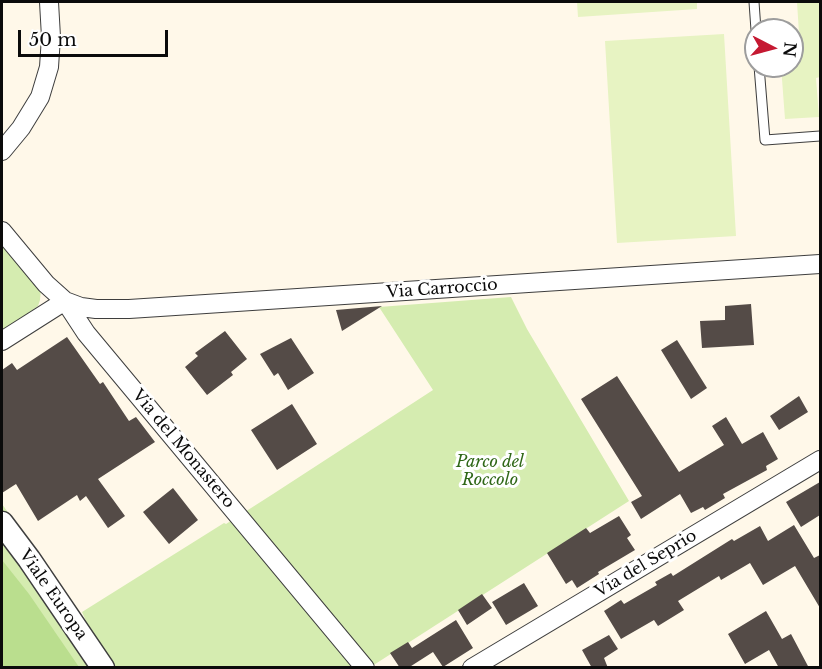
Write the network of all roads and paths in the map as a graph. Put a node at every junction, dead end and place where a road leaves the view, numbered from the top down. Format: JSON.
{"nodes":[{"id":1,"x":49,"y":2,"type":"edge"},
{"id":2,"x":754,"y":2,"type":"edge"},
{"id":3,"x":755,"y":18,"type":"edge"},
{"id":4,"x":760,"y":78,"type":"edge"},
{"id":5,"x":820,"y":136,"type":"edge"},
{"id":6,"x":2,"y":151,"type":"edge"},
{"id":7,"x":2,"y":231,"type":"edge"},
{"id":8,"x":820,"y":264,"type":"edge"},
{"id":9,"x":65,"y":301,"type":"junction"},
{"id":10,"x":2,"y":341,"type":"edge"},
{"id":11,"x":820,"y":460,"type":"edge"},
{"id":12,"x":2,"y":523,"type":"edge"},
{"id":13,"x":103,"y":668,"type":"edge"},
{"id":14,"x":365,"y":668,"type":"edge"},
{"id":15,"x":472,"y":668,"type":"edge"}],
"edges":[{"from":1,"to":6,"type":"street"},
{"from":2,"to":3,"type":"lane"},
{"from":4,"to":5,"type":"lane"},
{"from":7,"to":9,"type":"street","name":"Via del Monastero"},
{"from":8,"to":9,"type":"street","name":"Via Carroccio"},
{"from":9,"to":10,"type":"street"},
{"from":9,"to":14,"type":"street","name":"Via del Monastero"},
{"from":11,"to":15,"type":"street","name":"Via del Seprio"},
{"from":12,"to":13,"type":"street","name":"Viale Europa"}]}
